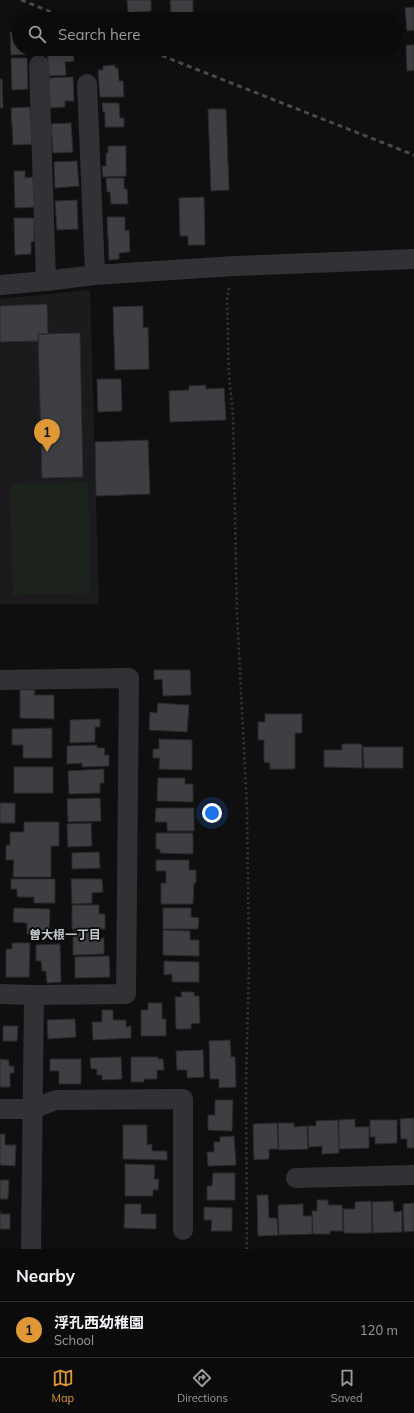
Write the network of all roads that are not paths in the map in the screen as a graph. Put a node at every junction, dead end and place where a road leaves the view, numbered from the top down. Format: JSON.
{"nodes":[{"id":1,"x":39,"y":66,"type":"dead end"},
{"id":2,"x":87,"y":84,"type":"dead end"},
{"id":3,"x":414,"y":259,"type":"edge"},
{"id":4,"x":95,"y":275,"type":"junction"},
{"id":5,"x":46,"y":281,"type":"junction"},
{"id":6,"x":0,"y":285,"type":"edge"},
{"id":7,"x":0,"y":680,"type":"edge"},
{"id":8,"x":0,"y":994,"type":"edge"},
{"id":9,"x":34,"y":995,"type":"junction"},
{"id":10,"x":0,"y":1109,"type":"edge"},
{"id":11,"x":32,"y":1109,"type":"junction"},
{"id":12,"x":414,"y":1175,"type":"edge"},
{"id":13,"x":296,"y":1178,"type":"dead end"},
{"id":14,"x":183,"y":1230,"type":"dead end"},
{"id":15,"x":31,"y":1249,"type":"edge"}],
"edges":[{"from":1,"to":5,"type":"street"},
{"from":2,"to":4,"type":"street"},
{"from":3,"to":4,"type":"street"},
{"from":4,"to":5,"type":"street"},
{"from":5,"to":6,"type":"street"},
{"from":7,"to":9,"type":"street"},
{"from":8,"to":9,"type":"street"},
{"from":9,"to":11,"type":"street"},
{"from":10,"to":11,"type":"street"},
{"from":11,"to":14,"type":"street"},
{"from":11,"to":15,"type":"street"},
{"from":12,"to":13,"type":"street"}]}
